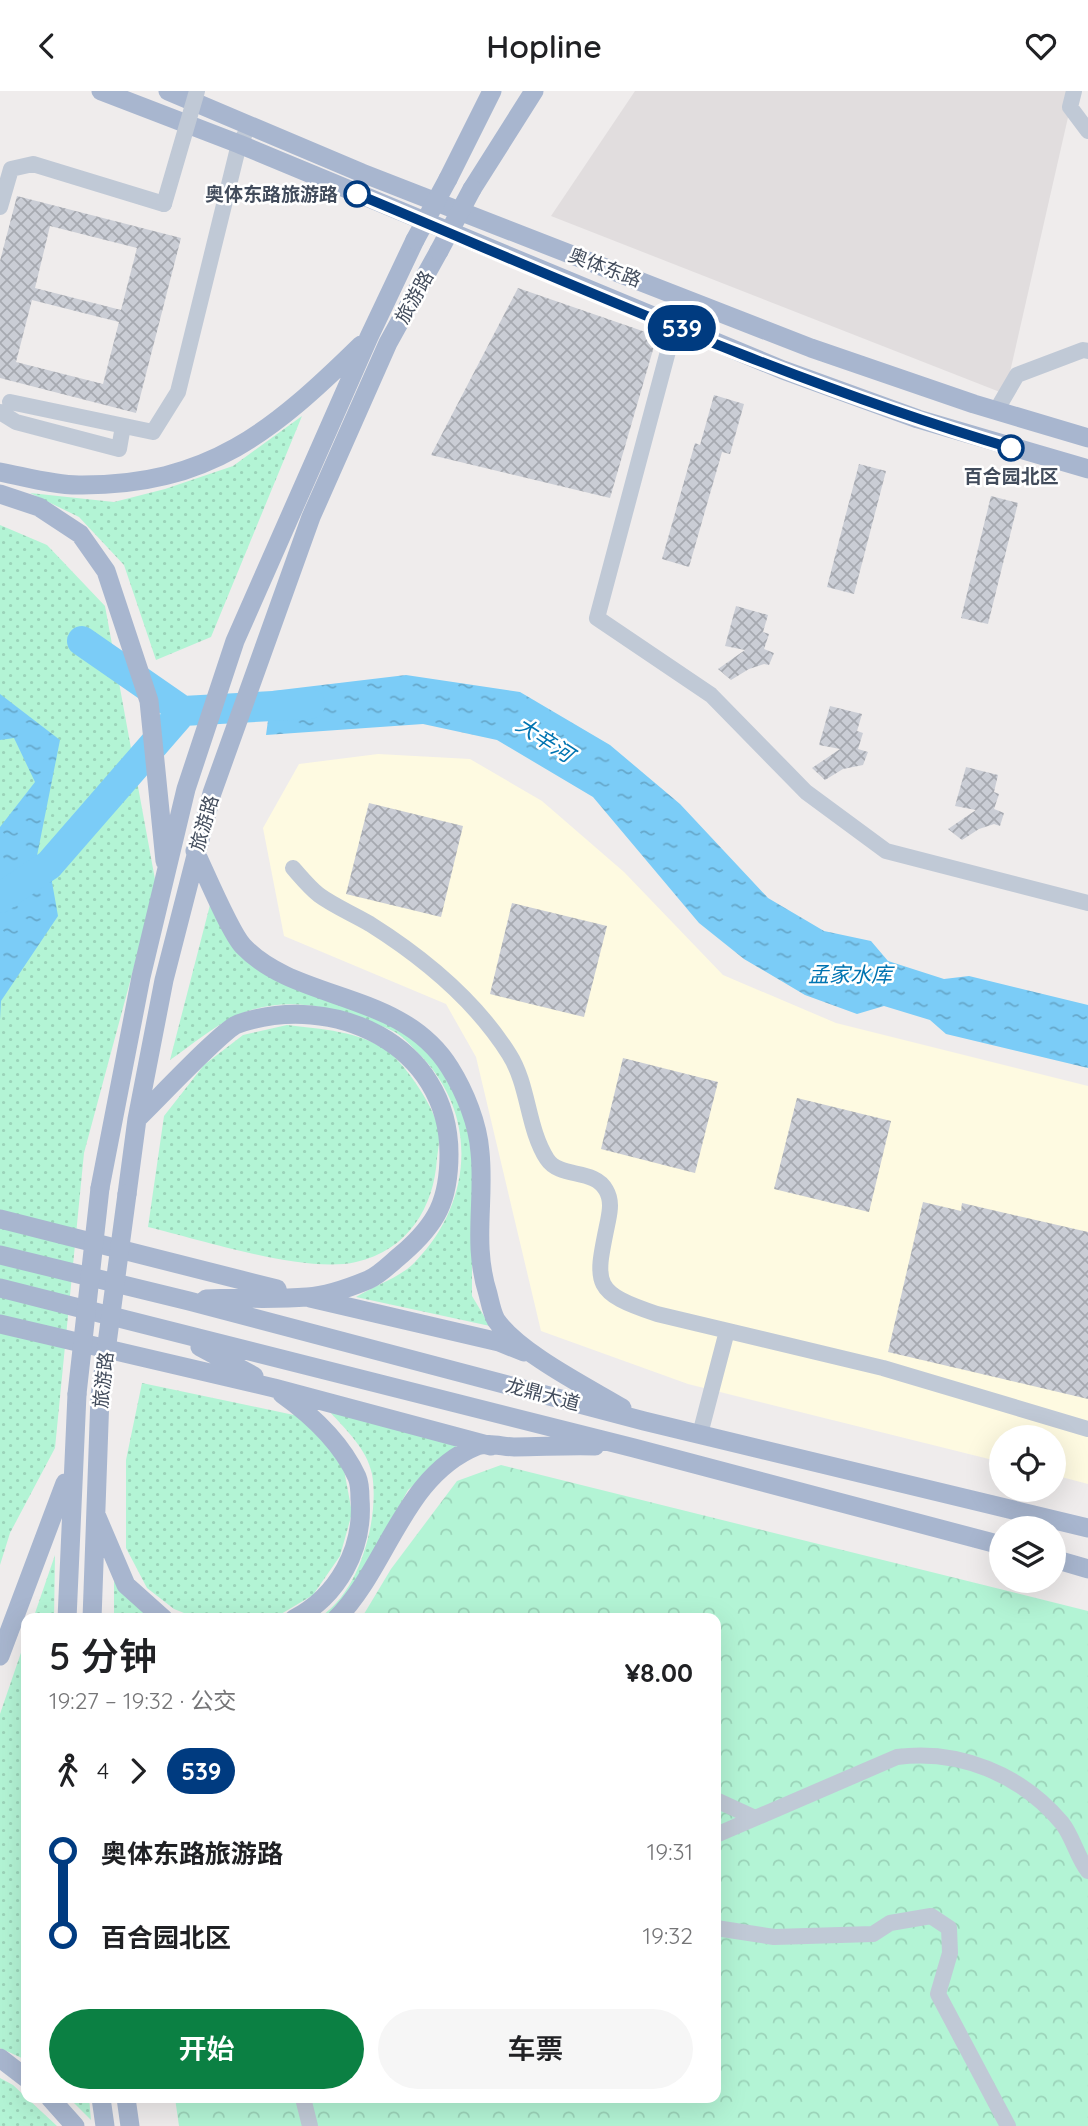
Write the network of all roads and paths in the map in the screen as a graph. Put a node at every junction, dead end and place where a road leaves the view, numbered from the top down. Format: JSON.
{"nodes":[{"id":1,"x":101,"y":91,"type":"edge"},
{"id":2,"x":168,"y":91,"type":"edge"},
{"id":3,"x":197,"y":91,"type":"edge"},
{"id":4,"x":492,"y":91,"type":"edge"},
{"id":5,"x":534,"y":91,"type":"edge"},
{"id":6,"x":1074,"y":91,"type":"edge"},
{"id":7,"x":1088,"y":131,"type":"edge"},
{"id":8,"x":244,"y":136,"type":"junction"},
{"id":9,"x":0,"y":207,"type":"edge"},
{"id":10,"x":675,"y":325,"type":"junction"},
{"id":11,"x":369,"y":337,"type":"junction"},
{"id":12,"x":1088,"y":351,"type":"edge"},
{"id":13,"x":5,"y":407,"type":"edge"},
{"id":14,"x":996,"y":411,"type":"junction"},
{"id":15,"x":123,"y":426,"type":"junction"},
{"id":16,"x":1088,"y":438,"type":"edge"},
{"id":17,"x":1088,"y":469,"type":"edge"},
{"id":18,"x":0,"y":472,"type":"edge"},
{"id":19,"x":0,"y":494,"type":"edge"},
{"id":20,"x":195,"y":851,"type":"junction"},
{"id":21,"x":293,"y":868,"type":"dead end"},
{"id":22,"x":166,"y":875,"type":"junction"},
{"id":23,"x":1088,"y":903,"type":"edge"},
{"id":24,"x":137,"y":1119,"type":"junction"},
{"id":25,"x":0,"y":1219,"type":"edge"},
{"id":26,"x":0,"y":1255,"type":"edge"},
{"id":27,"x":0,"y":1288,"type":"edge"},
{"id":28,"x":309,"y":1297,"type":"junction"},
{"id":29,"x":189,"y":1301,"type":"junction"},
{"id":30,"x":0,"y":1324,"type":"edge"},
{"id":31,"x":727,"y":1331,"type":"junction"},
{"id":32,"x":173,"y":1332,"type":"junction"},
{"id":33,"x":538,"y":1358,"type":"junction"},
{"id":34,"x":274,"y":1388,"type":"junction"},
{"id":35,"x":644,"y":1421,"type":"junction"},
{"id":36,"x":1088,"y":1429,"type":"edge"},
{"id":37,"x":700,"y":1434,"type":"junction"},
{"id":38,"x":491,"y":1446,"type":"junction"},
{"id":39,"x":634,"y":1448,"type":"junction"},
{"id":40,"x":72,"y":1466,"type":"junction"},
{"id":41,"x":95,"y":1513,"type":"junction"},
{"id":42,"x":1088,"y":1528,"type":"edge"},
{"id":43,"x":989,"y":1542,"type":"edge"},
{"id":44,"x":1066,"y":1563,"type":"edge"},
{"id":45,"x":1088,"y":1569,"type":"edge"},
{"id":46,"x":66,"y":1613,"type":"edge"},
{"id":47,"x":92,"y":1613,"type":"edge"},
{"id":48,"x":157,"y":1613,"type":"edge"},
{"id":49,"x":305,"y":1613,"type":"edge"},
{"id":50,"x":341,"y":1613,"type":"edge"},
{"id":51,"x":0,"y":1657,"type":"edge"},
{"id":52,"x":721,"y":1802,"type":"edge"},
{"id":53,"x":753,"y":1817,"type":"junction"},
{"id":54,"x":721,"y":1833,"type":"edge"},
{"id":55,"x":1088,"y":1871,"type":"edge"},
{"id":56,"x":721,"y":1929,"type":"edge"},
{"id":57,"x":0,"y":2058,"type":"edge"},
{"id":58,"x":21,"y":2074,"type":"edge"},
{"id":59,"x":54,"y":2103,"type":"edge"},
{"id":60,"x":102,"y":2103,"type":"edge"},
{"id":61,"x":127,"y":2103,"type":"edge"},
{"id":62,"x":304,"y":2103,"type":"edge"},
{"id":63,"x":75,"y":2126,"type":"edge"},
{"id":64,"x":104,"y":2126,"type":"edge"},
{"id":65,"x":130,"y":2126,"type":"edge"},
{"id":66,"x":310,"y":2126,"type":"edge"},
{"id":67,"x":1008,"y":2126,"type":"edge"}],
"edges":[{"from":1,"to":8,"type":"main road"},
{"from":2,"to":8,"type":"main road","name":"奥体东路"},
{"from":3,"to":9,"type":"street","bridge":true},
{"from":4,"to":11,"type":"main road","name":"旅游路","bridge":true},
{"from":5,"to":20,"type":"main road","name":"旅游路","bridge":true},
{"from":6,"to":7,"type":"street"},
{"from":8,"to":10,"type":"main road"},
{"from":8,"to":14,"type":"main road","name":"奥体东路"},
{"from":8,"to":15,"type":"street"},
{"from":10,"to":17,"type":"main road"},
{"from":10,"to":23,"type":"street"},
{"from":11,"to":18,"type":"main road"},
{"from":11,"to":22,"type":"main road","name":"旅游路"},
{"from":12,"to":14,"type":"street"},
{"from":13,"to":15,"type":"street"},
{"from":13,"to":15,"type":"street"},
{"from":14,"to":16,"type":"main road","name":"奥体东路"},
{"from":19,"to":22,"type":"main road"},
{"from":20,"to":24,"type":"main road","name":"旅游路"},
{"from":20,"to":33,"type":"main road"},
{"from":21,"to":31,"type":"street"},
{"from":22,"to":40,"type":"main road","name":"旅游路","bridge":true},
{"from":24,"to":28,"type":"main road"},
{"from":24,"to":41,"type":"main road","name":"旅游路","bridge":true},
{"from":25,"to":28,"type":"main road"},
{"from":26,"to":29,"type":"main road","name":"龙鼎大道"},
{"from":27,"to":32,"type":"main road","name":"龙鼎大道"},
{"from":28,"to":29,"type":"main road"},
{"from":28,"to":33,"type":"main road"},
{"from":29,"to":35,"type":"main road","name":"龙鼎大道"},
{"from":30,"to":34,"type":"main road"},
{"from":31,"to":36,"type":"street"},
{"from":31,"to":37,"type":"street"},
{"from":32,"to":34,"type":"main road"},
{"from":32,"to":39,"type":"main road","name":"龙鼎大道"},
{"from":33,"to":35,"type":"main road"},
{"from":34,"to":38,"type":"main road"},
{"from":34,"to":49,"type":"main road"},
{"from":35,"to":37,"type":"main road","name":"龙鼎大道"},
{"from":37,"to":42,"type":"main road","name":"龙鼎大道"},
{"from":38,"to":39,"type":"main road"},
{"from":38,"to":50,"type":"main road"},
{"from":39,"to":43,"type":"main road","name":"龙鼎大道"},
{"from":40,"to":46,"type":"main road","name":"旅游路"},
{"from":40,"to":51,"type":"main road"},
{"from":41,"to":47,"type":"main road","name":"旅游路"},
{"from":41,"to":48,"type":"main road"},
{"from":44,"to":45,"type":"main road"},
{"from":52,"to":53,"type":"street"},
{"from":53,"to":54,"type":"street"},
{"from":53,"to":55,"type":"street"},
{"from":56,"to":67,"type":"street"},
{"from":57,"to":58,"type":"main road"},
{"from":59,"to":63,"type":"main road"},
{"from":60,"to":64,"type":"main road"},
{"from":61,"to":65,"type":"main road"},
{"from":62,"to":66,"type":"street"}]}
